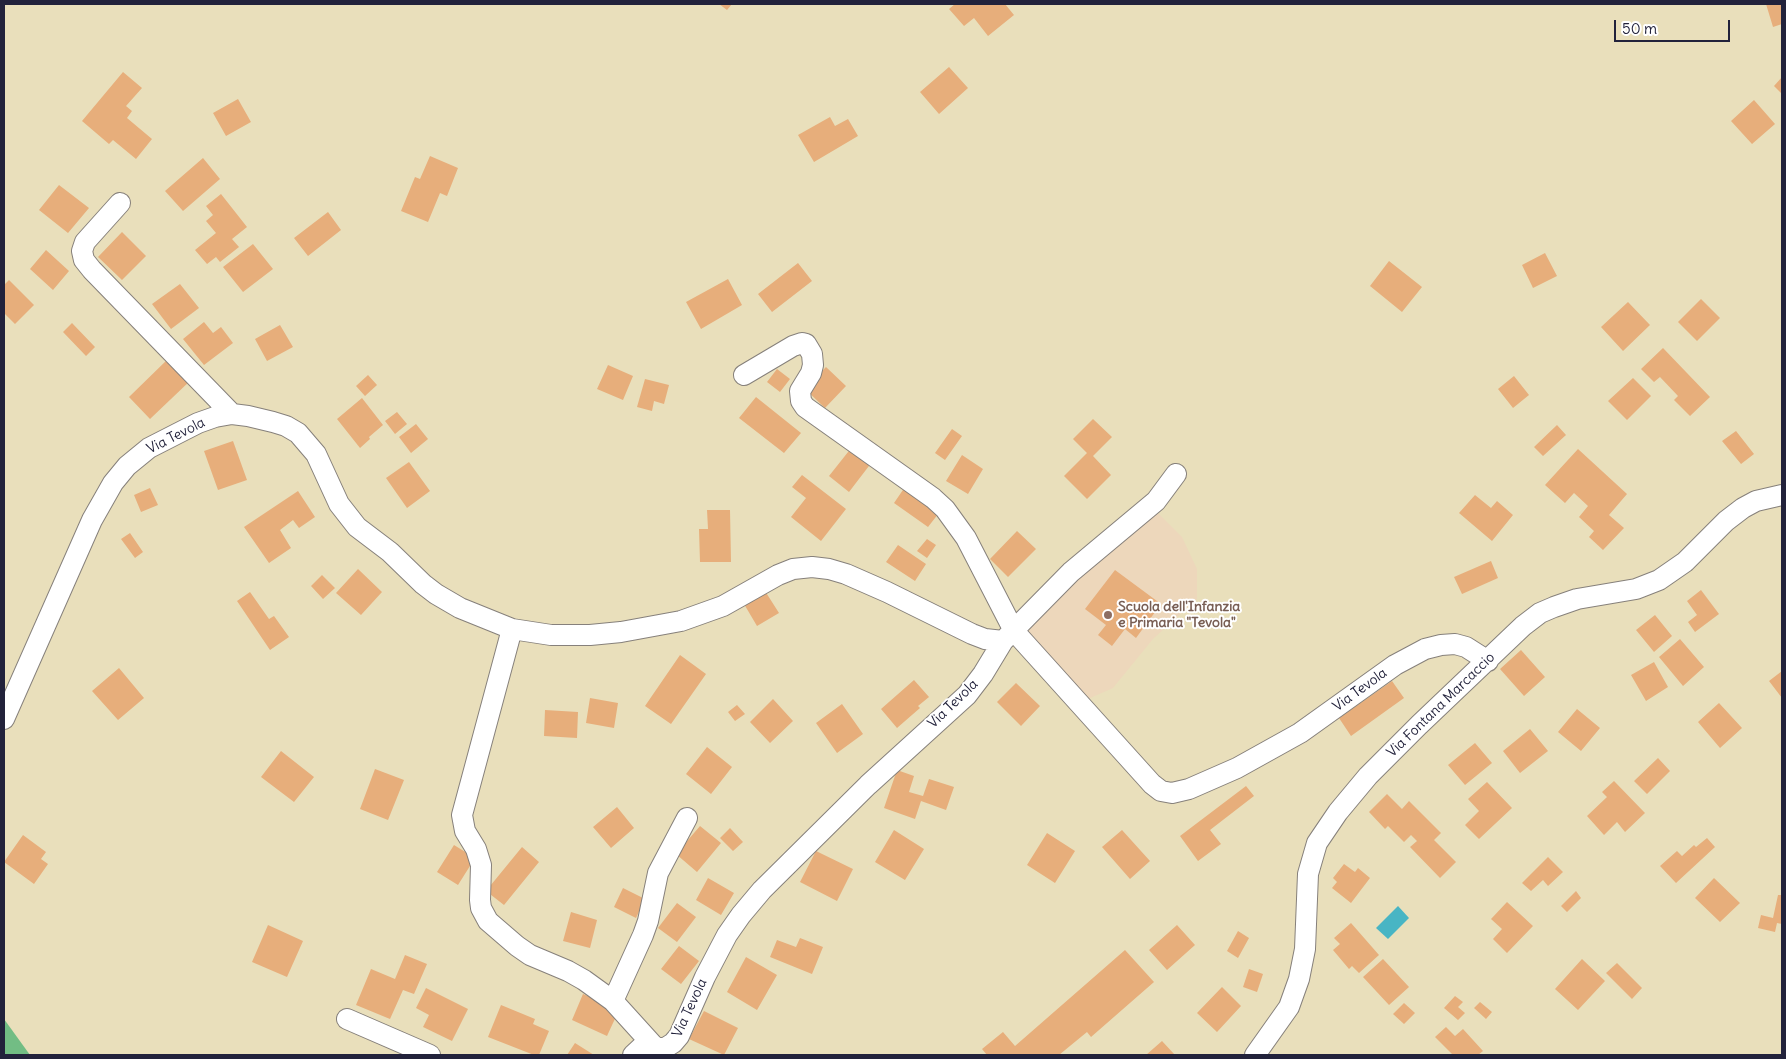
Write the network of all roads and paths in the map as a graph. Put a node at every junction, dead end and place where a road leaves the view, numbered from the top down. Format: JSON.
{"nodes":[{"id":1,"x":120,"y":203,"type":"dead end"},
{"id":2,"x":744,"y":375,"type":"dead end"},
{"id":3,"x":232,"y":414,"type":"junction"},
{"id":4,"x":1176,"y":474,"type":"dead end"},
{"id":5,"x":1782,"y":495,"type":"edge"},
{"id":6,"x":512,"y":629,"type":"junction"},
{"id":7,"x":1008,"y":636,"type":"junction"},
{"id":8,"x":1488,"y":661,"type":"junction"},
{"id":9,"x":4,"y":719,"type":"edge"},
{"id":10,"x":687,"y":818,"type":"dead end"},
{"id":11,"x":613,"y":1001,"type":"junction"},
{"id":12,"x":348,"y":1019,"type":"dead end"},
{"id":13,"x":648,"y":1041,"type":"junction"},
{"id":14,"x":430,"y":1055,"type":"edge"},
{"id":15,"x":633,"y":1055,"type":"edge"},
{"id":16,"x":1255,"y":1055,"type":"edge"}],
"edges":[{"from":1,"to":3,"type":"street"},
{"from":2,"to":7,"type":"street","name":"Via Tevola"},
{"from":3,"to":6,"type":"street","name":"Via Tevola"},
{"from":3,"to":9,"type":"street","name":"Via Tevola"},
{"from":4,"to":7,"type":"street","name":"Via Tevola"},
{"from":5,"to":8,"type":"street","name":"Via Fontana Marcaccio"},
{"from":6,"to":7,"type":"street","name":"Via Tevola"},
{"from":6,"to":11,"type":"street"},
{"from":7,"to":8,"type":"street","name":"Via Tevola"},
{"from":7,"to":13,"type":"street","name":"Via Tevola"},
{"from":8,"to":16,"type":"street","name":"Via Fontana Marcaccio"},
{"from":10,"to":11,"type":"street"},
{"from":11,"to":13,"type":"street"},
{"from":12,"to":14,"type":"street"},
{"from":13,"to":15,"type":"street"}]}
